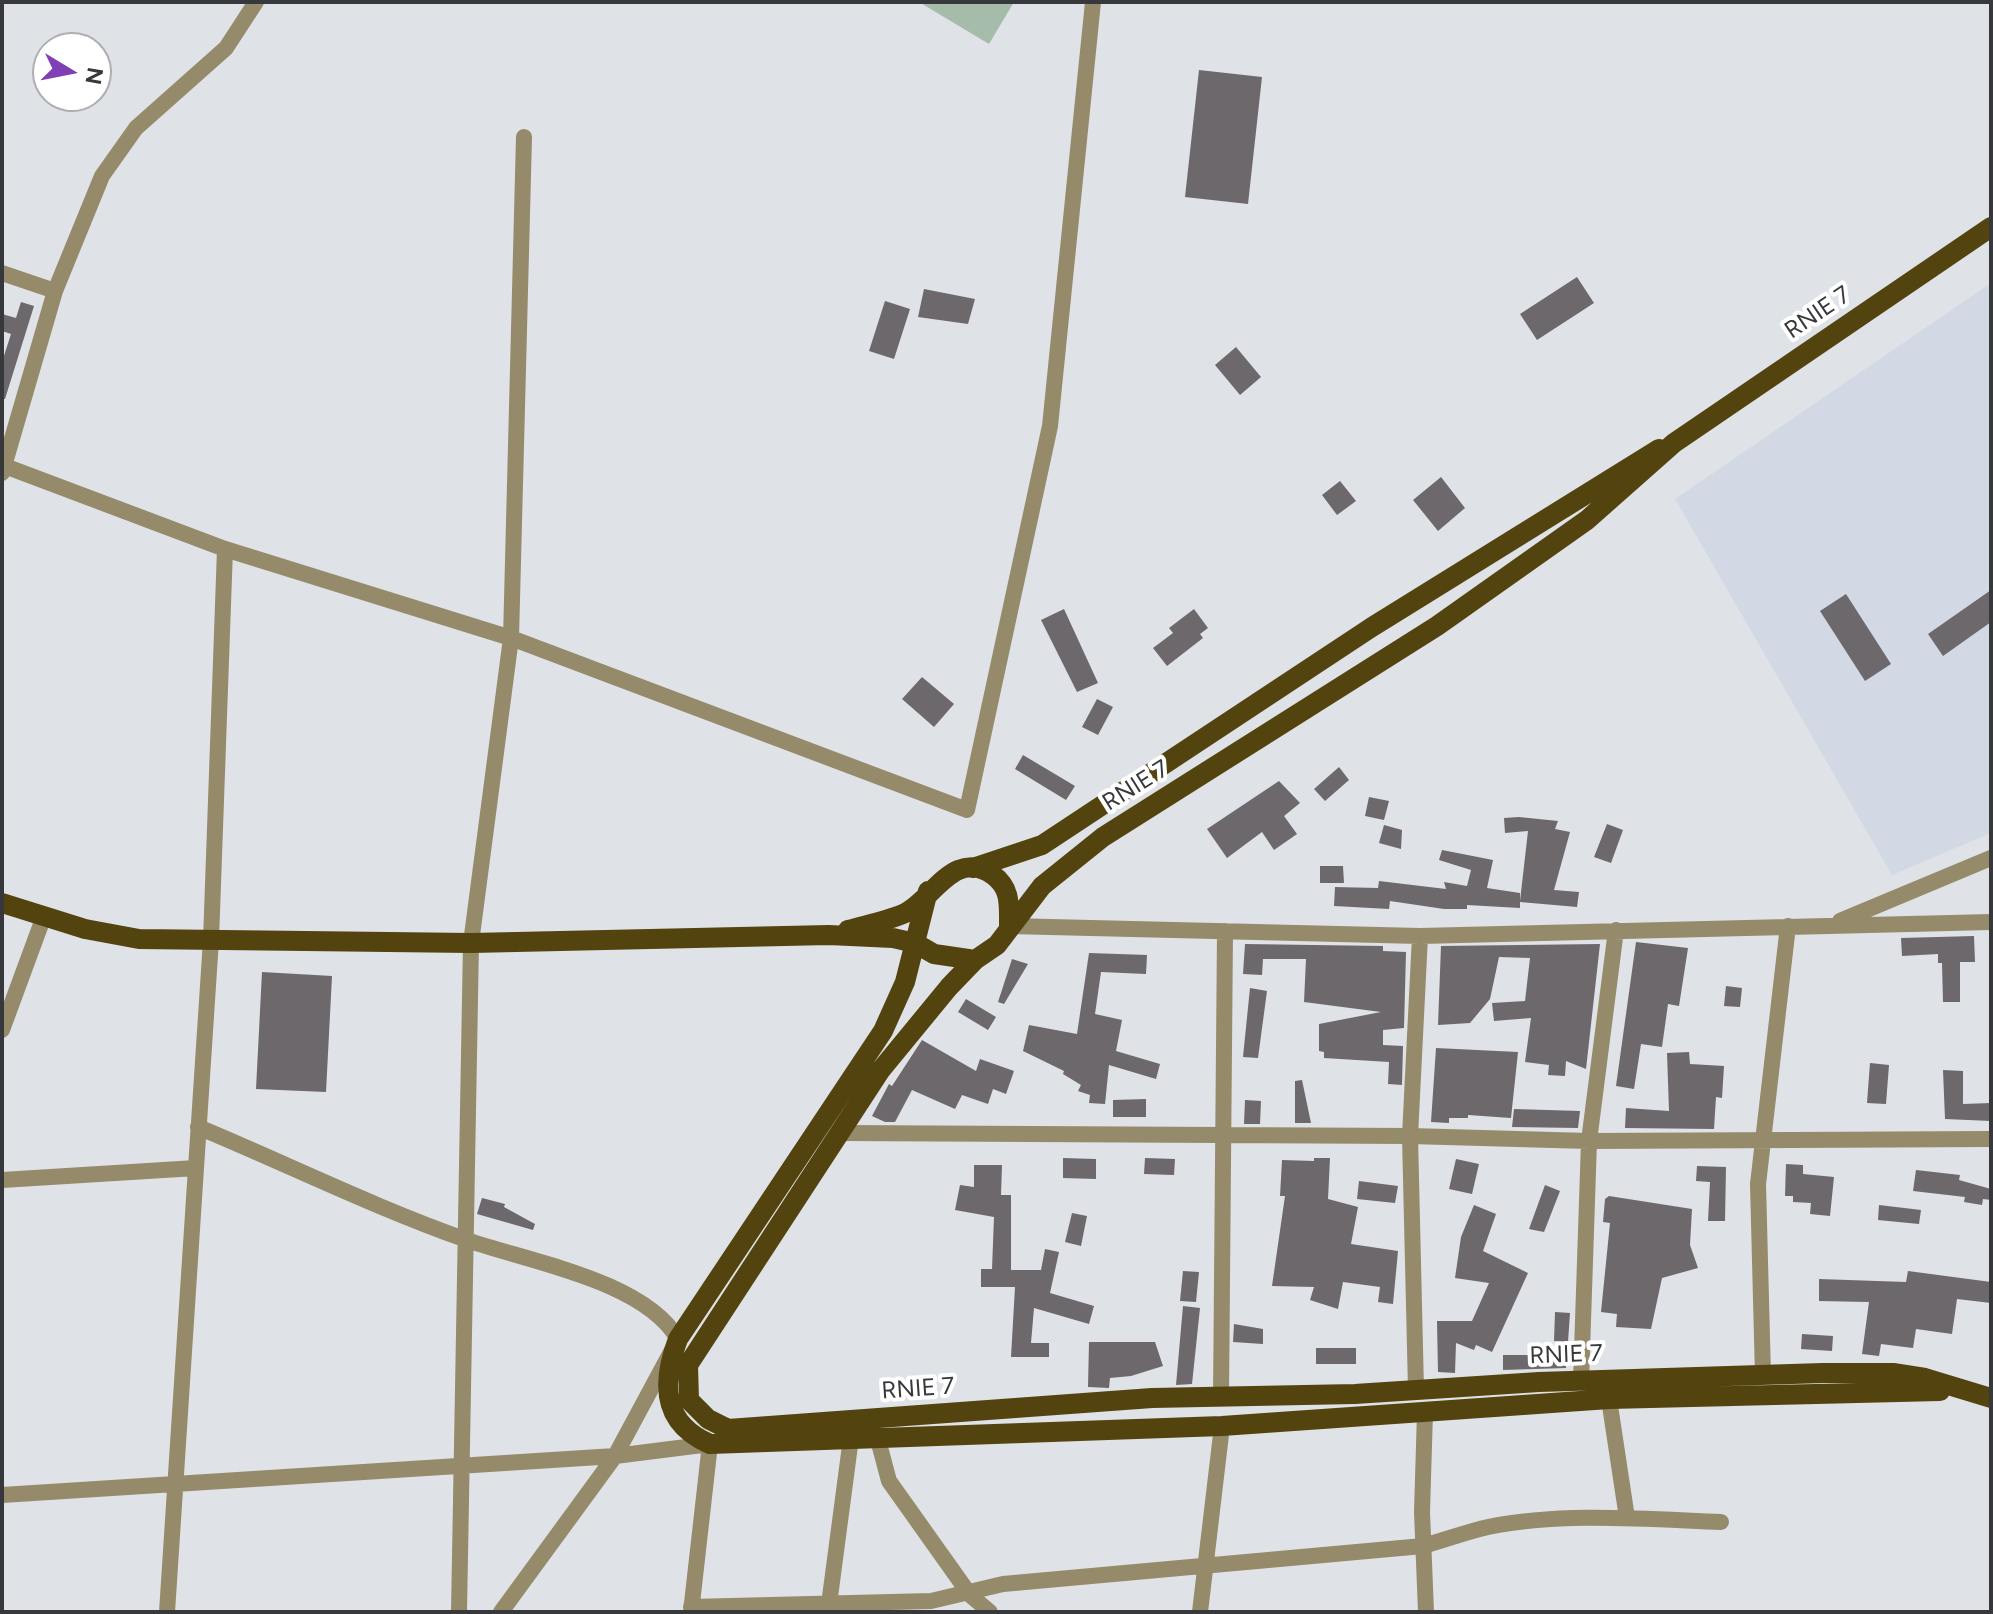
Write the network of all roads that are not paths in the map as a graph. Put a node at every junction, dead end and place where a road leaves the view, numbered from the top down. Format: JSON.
{"nodes":[{"id":1,"x":256,"y":2,"type":"edge"},
{"id":2,"x":1093,"y":2,"type":"edge"},
{"id":3,"x":524,"y":137,"type":"dead end"},
{"id":4,"x":1991,"y":227,"type":"edge"},
{"id":5,"x":2,"y":273,"type":"edge"},
{"id":6,"x":55,"y":291,"type":"junction"},
{"id":7,"x":1674,"y":443,"type":"junction"},
{"id":8,"x":3,"y":468,"type":"edge"},
{"id":9,"x":225,"y":549,"type":"junction"},
{"id":10,"x":511,"y":638,"type":"junction"},
{"id":11,"x":1991,"y":858,"type":"edge"},
{"id":12,"x":973,"y":868,"type":"junction"},
{"id":13,"x":928,"y":891,"type":"junction"},
{"id":14,"x":2,"y":903,"type":"edge"},
{"id":15,"x":44,"y":916,"type":"junction"},
{"id":16,"x":1991,"y":922,"type":"edge"},
{"id":17,"x":1831,"y":925,"type":"junction"},
{"id":18,"x":1009,"y":926,"type":"junction"},
{"id":19,"x":1788,"y":926,"type":"junction"},
{"id":20,"x":1616,"y":930,"type":"junction"},
{"id":21,"x":1225,"y":931,"type":"junction"},
{"id":22,"x":829,"y":935,"type":"junction"},
{"id":23,"x":1420,"y":936,"type":"junction"},
{"id":24,"x":211,"y":940,"type":"junction"},
{"id":25,"x":471,"y":943,"type":"junction"},
{"id":26,"x":915,"y":943,"type":"junction"},
{"id":27,"x":975,"y":960,"type":"junction"},
{"id":28,"x":2,"y":1030,"type":"edge"},
{"id":29,"x":198,"y":1127,"type":"junction"},
{"id":30,"x":841,"y":1133,"type":"junction"},
{"id":31,"x":1223,"y":1135,"type":"junction"},
{"id":32,"x":1410,"y":1136,"type":"junction"},
{"id":33,"x":1765,"y":1138,"type":"junction"},
{"id":34,"x":1991,"y":1139,"type":"edge"},
{"id":35,"x":1589,"y":1141,"type":"junction"},
{"id":36,"x":196,"y":1168,"type":"junction"},
{"id":37,"x":2,"y":1180,"type":"edge"},
{"id":38,"x":467,"y":1240,"type":"junction"},
{"id":39,"x":678,"y":1339,"type":"junction"},
{"id":40,"x":688,"y":1365,"type":"junction"},
{"id":41,"x":1763,"y":1376,"type":"junction"},
{"id":42,"x":1581,"y":1381,"type":"junction"},
{"id":43,"x":667,"y":1384,"type":"junction"},
{"id":44,"x":1416,"y":1390,"type":"junction"},
{"id":45,"x":1962,"y":1391,"type":"junction"},
{"id":46,"x":1221,"y":1397,"type":"junction"},
{"id":47,"x":1991,"y":1398,"type":"edge"},
{"id":48,"x":1609,"y":1399,"type":"junction"},
{"id":49,"x":1425,"y":1412,"type":"junction"},
{"id":50,"x":1222,"y":1426,"type":"junction"},
{"id":51,"x":877,"y":1436,"type":"junction"},
{"id":52,"x":851,"y":1438,"type":"junction"},
{"id":53,"x":710,"y":1444,"type":"junction"},
{"id":54,"x":615,"y":1456,"type":"junction"},
{"id":55,"x":462,"y":1464,"type":"junction"},
{"id":56,"x":174,"y":1485,"type":"junction"},
{"id":57,"x":2,"y":1495,"type":"edge"},
{"id":58,"x":1627,"y":1518,"type":"junction"},
{"id":59,"x":1721,"y":1522,"type":"dead end"},
{"id":60,"x":1423,"y":1546,"type":"junction"},
{"id":61,"x":1205,"y":1568,"type":"junction"},
{"id":62,"x":970,"y":1595,"type":"junction"},
{"id":63,"x":828,"y":1608,"type":"edge"},
{"id":64,"x":691,"y":1610,"type":"edge"},
{"id":65,"x":167,"y":1612,"type":"edge"},
{"id":66,"x":459,"y":1612,"type":"edge"},
{"id":67,"x":501,"y":1612,"type":"edge"},
{"id":68,"x":990,"y":1612,"type":"edge"},
{"id":69,"x":1200,"y":1612,"type":"edge"},
{"id":70,"x":1426,"y":1612,"type":"edge"}],
"edges":[{"from":1,"to":6,"type":"street"},
{"from":2,"to":10,"type":"street"},
{"from":3,"to":10,"type":"street"},
{"from":4,"to":7,"type":"main road","name":"RNIE 7","number":"RNIE 7"},
{"from":5,"to":6,"type":"street"},
{"from":6,"to":8,"type":"street"},
{"from":7,"to":12,"type":"main road","name":"RNIE 7","number":"RNIE 7"},
{"from":7,"to":18,"type":"main road","name":"RNIE 7","number":"RNIE 7"},
{"from":8,"to":9,"type":"street"},
{"from":9,"to":10,"type":"street"},
{"from":9,"to":24,"type":"street"},
{"from":10,"to":25,"type":"street"},
{"from":11,"to":17,"type":"street"},
{"from":12,"to":13,"type":"main road"},
{"from":12,"to":18,"type":"main road"},
{"from":13,"to":22,"type":"main road"},
{"from":13,"to":26,"type":"main road"},
{"from":14,"to":15,"type":"main road"},
{"from":15,"to":24,"type":"main road"},
{"from":15,"to":28,"type":"street"},
{"from":16,"to":17,"type":"street"},
{"from":17,"to":19,"type":"street"},
{"from":18,"to":21,"type":"street"},
{"from":18,"to":27,"type":"main road","name":"RNIE 7","number":"RNIE 7"},
{"from":19,"to":20,"type":"street"},
{"from":19,"to":33,"type":"street"},
{"from":20,"to":23,"type":"street"},
{"from":20,"to":35,"type":"street"},
{"from":21,"to":23,"type":"street"},
{"from":21,"to":31,"type":"street"},
{"from":22,"to":25,"type":"main road"},
{"from":22,"to":26,"type":"main road"},
{"from":23,"to":32,"type":"street"},
{"from":24,"to":25,"type":"main road"},
{"from":24,"to":29,"type":"street"},
{"from":25,"to":38,"type":"street"},
{"from":26,"to":27,"type":"main road"},
{"from":26,"to":39,"type":"main road"},
{"from":27,"to":30,"type":"main road","name":"RNIE 7","number":"RNIE 7"},
{"from":29,"to":36,"type":"street"},
{"from":29,"to":38,"type":"street"},
{"from":30,"to":31,"type":"street"},
{"from":30,"to":40,"type":"main road","name":"RNIE 7","number":"RNIE 7"},
{"from":31,"to":32,"type":"street"},
{"from":31,"to":46,"type":"street"},
{"from":32,"to":35,"type":"street"},
{"from":32,"to":44,"type":"street"},
{"from":33,"to":34,"type":"street"},
{"from":33,"to":35,"type":"street"},
{"from":33,"to":41,"type":"street"},
{"from":35,"to":42,"type":"street"},
{"from":36,"to":37,"type":"street"},
{"from":36,"to":56,"type":"street"},
{"from":38,"to":39,"type":"street"},
{"from":38,"to":55,"type":"street"},
{"from":39,"to":43,"type":"main road"},
{"from":39,"to":54,"type":"street"},
{"from":40,"to":43,"type":"street"},
{"from":40,"to":46,"type":"main road","name":"RNIE 7","number":"RNIE 7"},
{"from":41,"to":42,"type":"main road","name":"RNIE 7","number":"RNIE 7"},
{"from":41,"to":45,"type":"main road","name":"RNIE 7","number":"RNIE 7"},
{"from":42,"to":44,"type":"main road","name":"RNIE 7","number":"RNIE 7"},
{"from":43,"to":53,"type":"main road"},
{"from":43,"to":54,"type":"street"},
{"from":44,"to":46,"type":"main road","name":"RNIE 7","number":"RNIE 7"},
{"from":45,"to":47,"type":"main road"},
{"from":45,"to":48,"type":"main road","name":"RNIE 7","number":"RNIE 7"},
{"from":48,"to":49,"type":"main road","name":"RNIE 7","number":"RNIE 7"},
{"from":48,"to":58,"type":"street"},
{"from":49,"to":50,"type":"main road","name":"RNIE 7","number":"RNIE 7"},
{"from":49,"to":60,"type":"street"},
{"from":50,"to":51,"type":"main road","name":"RNIE 7","number":"RNIE 7"},
{"from":50,"to":61,"type":"street"},
{"from":51,"to":52,"type":"main road","name":"RNIE 7","number":"RNIE 7"},
{"from":51,"to":62,"type":"street"},
{"from":52,"to":53,"type":"main road","name":"RNIE 7","number":"RNIE 7"},
{"from":52,"to":63,"type":"street"},
{"from":53,"to":54,"type":"street"},
{"from":53,"to":64,"type":"street"},
{"from":54,"to":55,"type":"street"},
{"from":54,"to":67,"type":"street"},
{"from":55,"to":56,"type":"street"},
{"from":55,"to":66,"type":"street"},
{"from":56,"to":57,"type":"street"},
{"from":56,"to":65,"type":"street"},
{"from":58,"to":59,"type":"street"},
{"from":58,"to":60,"type":"street"},
{"from":60,"to":61,"type":"street"},
{"from":60,"to":70,"type":"street"},
{"from":61,"to":62,"type":"street"},
{"from":61,"to":69,"type":"street"},
{"from":62,"to":63,"type":"street"},
{"from":62,"to":68,"type":"street"},
{"from":63,"to":64,"type":"street"}]}
